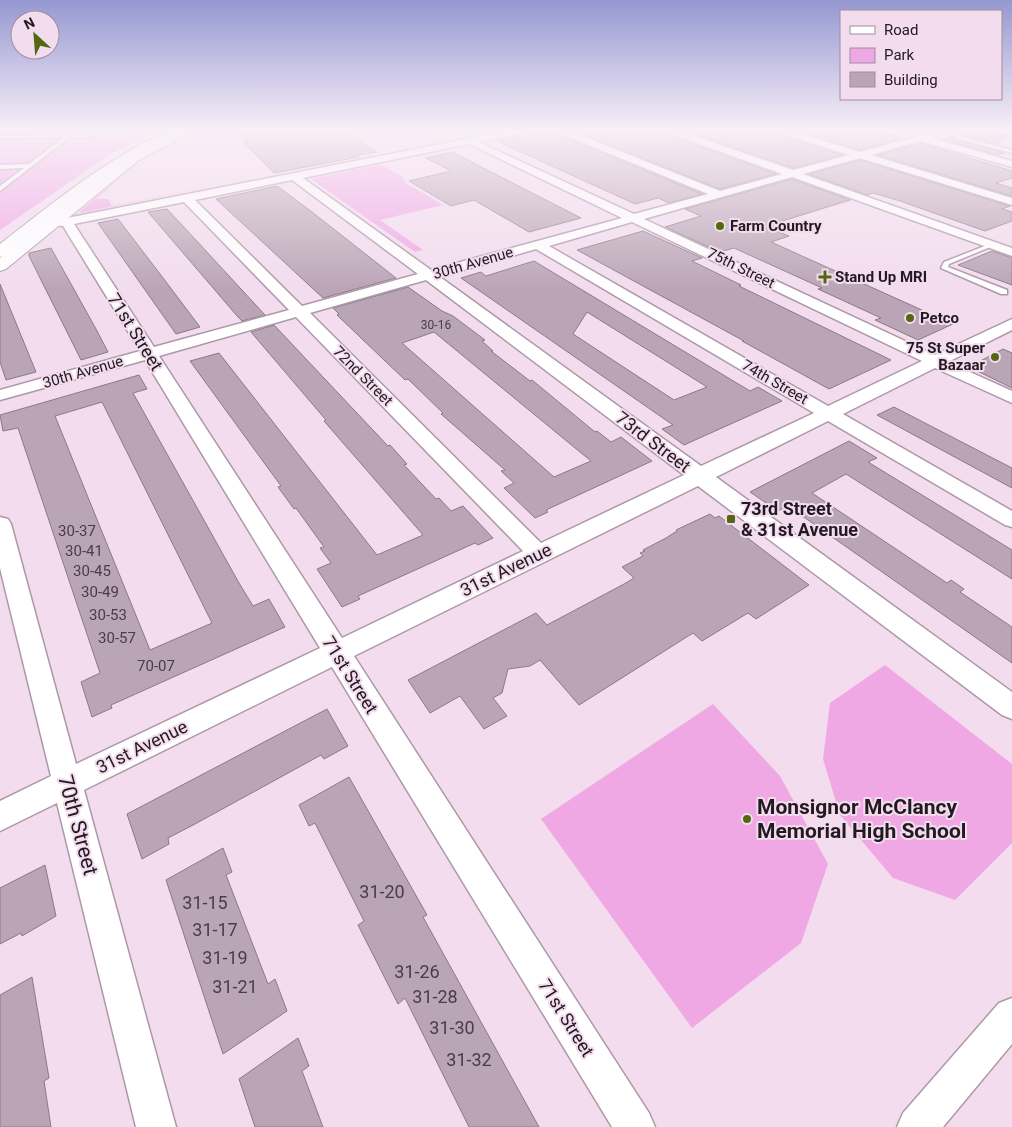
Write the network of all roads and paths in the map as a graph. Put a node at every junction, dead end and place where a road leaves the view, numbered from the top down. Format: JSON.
{"nodes":[{"id":1,"x":76,"y":184,"type":"edge"},
{"id":2,"x":89,"y":184,"type":"edge"},
{"id":3,"x":105,"y":184,"type":"edge"},
{"id":4,"x":257,"y":184,"type":"edge"},
{"id":5,"x":304,"y":184,"type":"edge"},
{"id":6,"x":558,"y":184,"type":"edge"},
{"id":7,"x":692,"y":184,"type":"edge"},
{"id":8,"x":757,"y":184,"type":"edge"},
{"id":9,"x":819,"y":184,"type":"edge"},
{"id":10,"x":952,"y":184,"type":"edge"},
{"id":11,"x":718,"y":194,"type":"junction"},
{"id":12,"x":186,"y":198,"type":"junction"},
{"id":13,"x":1012,"y":202,"type":"edge"},
{"id":14,"x":46,"y":206,"type":"junction"},
{"id":15,"x":634,"y":218,"type":"junction"},
{"id":16,"x":62,"y":222,"type":"junction"},
{"id":17,"x":0,"y":234,"type":"edge"},
{"id":18,"x":0,"y":241,"type":"edge"},
{"id":19,"x":992,"y":244,"type":"junction"},
{"id":20,"x":538,"y":245,"type":"junction"},
{"id":21,"x":0,"y":252,"type":"edge"},
{"id":22,"x":1012,"y":252,"type":"edge"},
{"id":23,"x":0,"y":266,"type":"edge"},
{"id":24,"x":428,"y":275,"type":"junction"},
{"id":25,"x":1004,"y":292,"type":"dead end"},
{"id":26,"x":299,"y":311,"type":"junction"},
{"id":27,"x":1012,"y":324,"type":"edge"},
{"id":28,"x":149,"y":353,"type":"junction"},
{"id":29,"x":935,"y":361,"type":"junction"},
{"id":30,"x":0,"y":395,"type":"edge"},
{"id":31,"x":1012,"y":398,"type":"edge"},
{"id":32,"x":828,"y":413,"type":"junction"},
{"id":33,"x":699,"y":476,"type":"junction"},
{"id":34,"x":1012,"y":520,"type":"edge"},
{"id":35,"x":0,"y":524,"type":"edge"},
{"id":36,"x":539,"y":554,"type":"junction"},
{"id":37,"x":336,"y":652,"type":"junction"},
{"id":38,"x":1012,"y":707,"type":"edge"},
{"id":39,"x":67,"y":784,"type":"junction"},
{"id":40,"x":0,"y":816,"type":"edge"},
{"id":41,"x":1010,"y":1023,"type":"edge"},
{"id":42,"x":156,"y":1127,"type":"edge"},
{"id":43,"x":635,"y":1127,"type":"edge"},
{"id":44,"x":917,"y":1127,"type":"edge"}],
"edges":[{"from":1,"to":14,"type":"main road"},
{"from":2,"to":21,"type":"main road"},
{"from":3,"to":16,"type":"main road"},
{"from":4,"to":12,"type":"street"},
{"from":5,"to":24,"type":"street","name":"73rd Street"},
{"from":6,"to":15,"type":"street","name":"75th Street"},
{"from":7,"to":11,"type":"street"},
{"from":8,"to":11,"type":"street","name":"30th Avenue"},
{"from":9,"to":19,"type":"street"},
{"from":10,"to":13,"type":"street"},
{"from":11,"to":15,"type":"street","name":"30th Avenue"},
{"from":12,"to":16,"type":"street"},
{"from":12,"to":26,"type":"street","name":"72nd Street"},
{"from":14,"to":17,"type":"main road"},
{"from":14,"to":18,"type":"main road"},
{"from":15,"to":20,"type":"street","name":"30th Avenue"},
{"from":15,"to":29,"type":"street","name":"75th Street"},
{"from":16,"to":23,"type":"main road"},
{"from":16,"to":28,"type":"street","name":"71st Street"},
{"from":19,"to":22,"type":"street"},
{"from":19,"to":25,"type":"lane"},
{"from":20,"to":24,"type":"street","name":"30th Avenue"},
{"from":20,"to":32,"type":"street","name":"74th Street"},
{"from":24,"to":26,"type":"street","name":"30th Avenue"},
{"from":24,"to":33,"type":"street","name":"73rd Street"},
{"from":26,"to":28,"type":"street","name":"30th Avenue"},
{"from":26,"to":36,"type":"street","name":"72nd Street"},
{"from":27,"to":29,"type":"street","name":"31st Avenue"},
{"from":28,"to":30,"type":"street","name":"30th Avenue"},
{"from":28,"to":37,"type":"street","name":"71st Street"},
{"from":29,"to":31,"type":"street","name":"75th Street"},
{"from":29,"to":32,"type":"street","name":"31st Avenue"},
{"from":32,"to":33,"type":"street","name":"31st Avenue"},
{"from":32,"to":34,"type":"street","name":"74th Street"},
{"from":33,"to":36,"type":"street","name":"31st Avenue"},
{"from":33,"to":38,"type":"street","name":"73rd Street"},
{"from":35,"to":39,"type":"street","name":"70th Street"},
{"from":36,"to":37,"type":"street","name":"31st Avenue"},
{"from":37,"to":39,"type":"street","name":"31st Avenue"},
{"from":37,"to":43,"type":"street","name":"71st Street"},
{"from":39,"to":40,"type":"street","name":"31st Avenue"},
{"from":39,"to":42,"type":"street","name":"70th Street"},
{"from":41,"to":44,"type":"street"}]}
